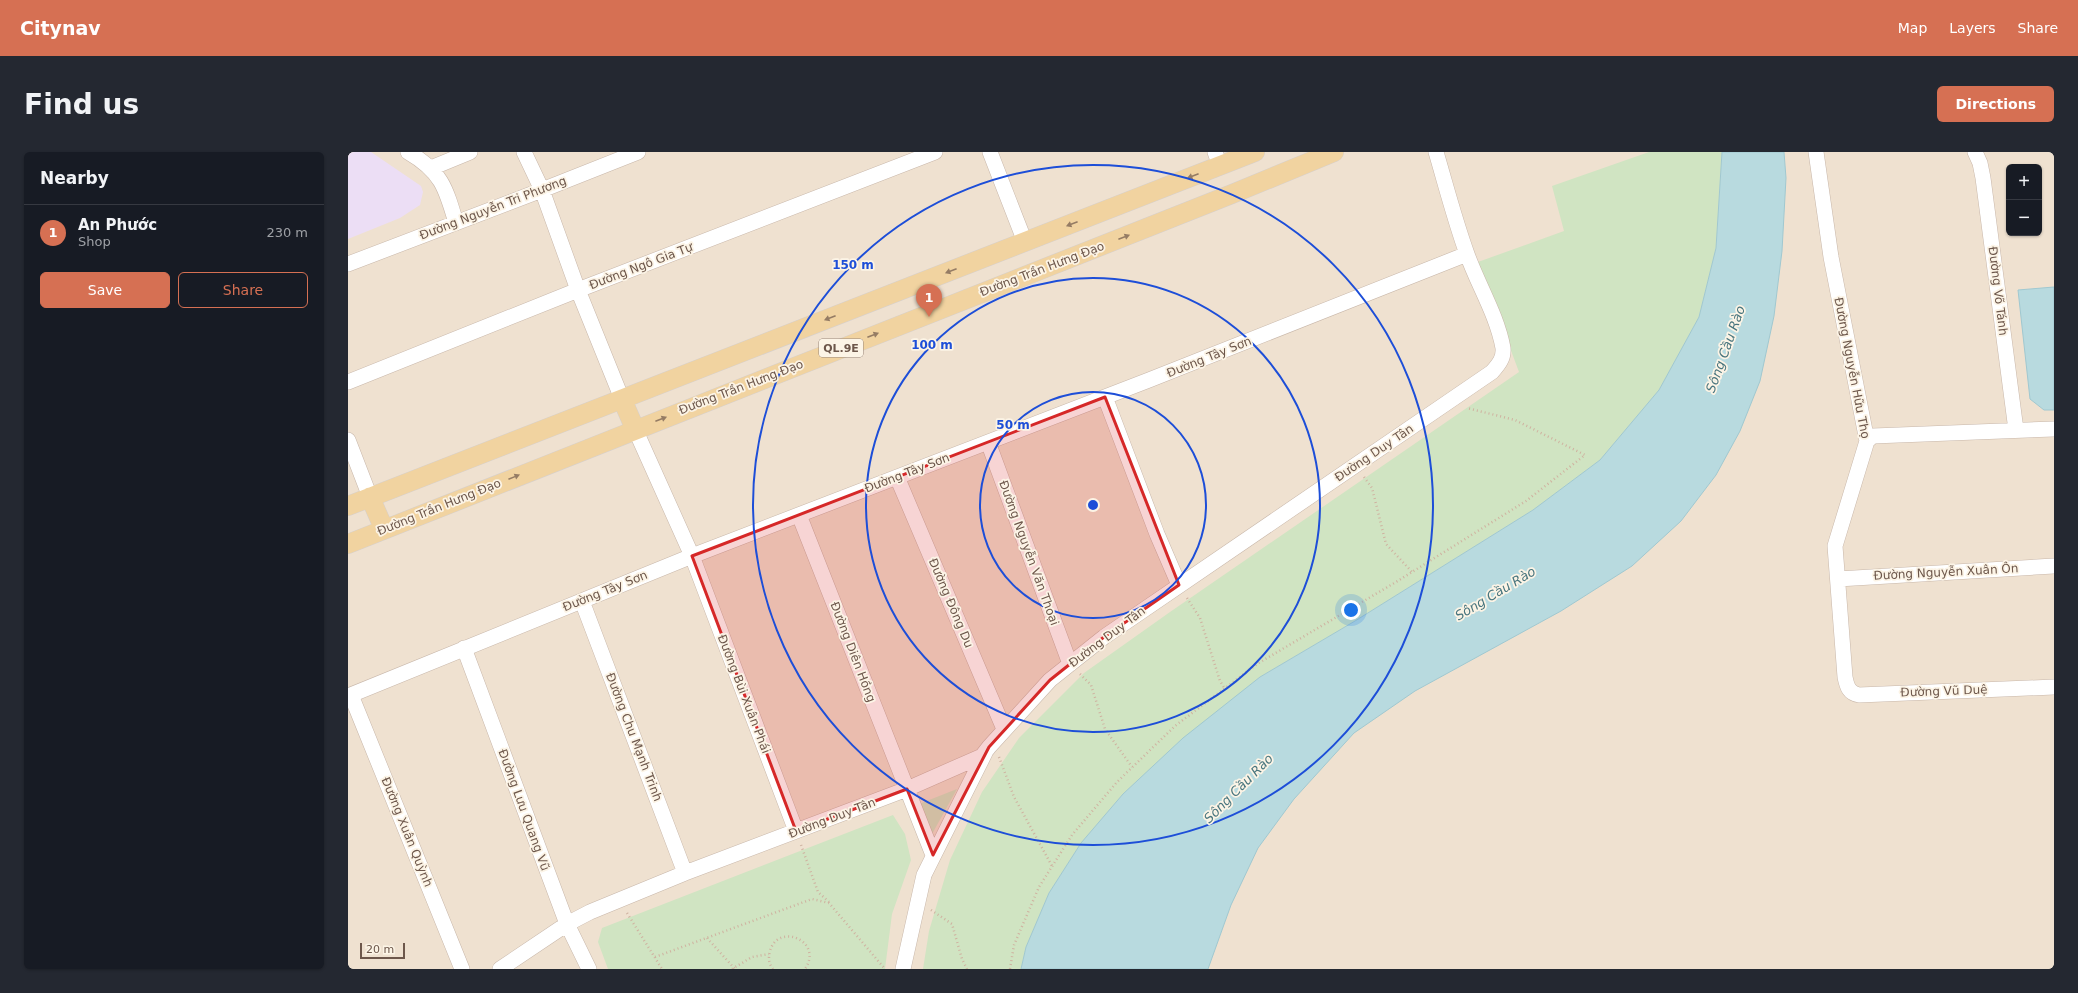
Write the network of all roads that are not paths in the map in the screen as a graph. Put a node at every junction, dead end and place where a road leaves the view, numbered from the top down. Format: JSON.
{"nodes":[{"id":1,"x":408,"y":152,"type":"edge"},
{"id":2,"x":470,"y":152,"type":"edge"},
{"id":3,"x":524,"y":152,"type":"edge"},
{"id":4,"x":638,"y":152,"type":"edge"},
{"id":5,"x":935,"y":152,"type":"edge"},
{"id":6,"x":990,"y":152,"type":"edge"},
{"id":7,"x":1255,"y":152,"type":"edge"},
{"id":8,"x":1334,"y":152,"type":"edge"},
{"id":9,"x":1436,"y":152,"type":"edge"},
{"id":10,"x":1816,"y":152,"type":"edge"},
{"id":11,"x":1975,"y":152,"type":"edge"},
{"id":12,"x":1218,"y":159,"type":"edge"},
{"id":13,"x":430,"y":168,"type":"junction"},
{"id":14,"x":542,"y":190,"type":"junction"},
{"id":15,"x":1232,"y":194,"type":"junction"},
{"id":16,"x":456,"y":223,"type":"junction"},
{"id":17,"x":1025,"y":242,"type":"junction"},
{"id":18,"x":1467,"y":254,"type":"junction"},
{"id":19,"x":348,"y":264,"type":"edge"},
{"id":20,"x":578,"y":290,"type":"junction"},
{"id":21,"x":348,"y":382,"type":"edge"},
{"id":22,"x":1105,"y":397,"type":"junction"},
{"id":23,"x":622,"y":399,"type":"junction"},
{"id":24,"x":635,"y":429,"type":"junction"},
{"id":25,"x":2054,"y":429,"type":"edge"},
{"id":26,"x":2016,"y":430,"type":"junction"},
{"id":27,"x":348,"y":440,"type":"edge"},
{"id":28,"x":1868,"y":441,"type":"junction"},
{"id":29,"x":988,"y":442,"type":"junction"},
{"id":30,"x":897,"y":477,"type":"junction"},
{"id":31,"x":370,"y":497,"type":"junction"},
{"id":32,"x":348,"y":506,"type":"edge"},
{"id":33,"x":799,"y":515,"type":"junction"},
{"id":34,"x":384,"y":529,"type":"junction"},
{"id":35,"x":348,"y":544,"type":"edge"},
{"id":36,"x":692,"y":556,"type":"junction"},
{"id":37,"x":2054,"y":566,"type":"edge"},
{"id":38,"x":1838,"y":578,"type":"junction"},
{"id":39,"x":1179,"y":585,"type":"junction"},
{"id":40,"x":582,"y":601,"type":"junction"},
{"id":41,"x":464,"y":648,"type":"junction"},
{"id":42,"x":1070,"y":664,"type":"junction"},
{"id":43,"x":1845,"y":677,"type":"joint"},
{"id":44,"x":2054,"y":687,"type":"edge"},
{"id":45,"x":350,"y":695,"type":"edge"},
{"id":46,"x":1004,"y":729,"type":"junction"},
{"id":47,"x":989,"y":746,"type":"junction"},
{"id":48,"x":907,"y":789,"type":"junction"},
{"id":49,"x":796,"y":831,"type":"junction"},
{"id":50,"x":933,"y":855,"type":"junction"},
{"id":51,"x":686,"y":873,"type":"junction"},
{"id":52,"x":567,"y":924,"type":"junction"},
{"id":53,"x":462,"y":969,"type":"edge"},
{"id":54,"x":500,"y":969,"type":"edge"},
{"id":55,"x":589,"y":969,"type":"edge"},
{"id":56,"x":903,"y":969,"type":"edge"}],
"edges":[{"from":1,"to":13,"type":"street"},
{"from":2,"to":13,"type":"street"},
{"from":3,"to":14,"type":"street"},
{"from":4,"to":14,"type":"street","name":"Đường Nguyễn Tri Phương"},
{"from":5,"to":20,"type":"street","name":"Đường Ngô Gia Tự"},
{"from":6,"to":17,"type":"street"},
{"from":7,"to":12,"type":"main road","number":"QL.9E"},
{"from":8,"to":15,"type":"main road","name":"Đường Trần Hưng Đạo","number":"QL.9E"},
{"from":9,"to":18,"type":"street","name":"Đường Duy Tân"},
{"from":10,"to":28,"type":"street","name":"Đường Nguyễn Hữu Thọ"},
{"from":11,"to":26,"type":"street","name":"Đường Võ Tánh"},
{"from":12,"to":15,"type":"main road"},
{"from":12,"to":17,"type":"main road","number":"QL.9E","one_way":true},
{"from":13,"to":16,"type":"street"},
{"from":14,"to":16,"type":"street","name":"Đường Nguyễn Tri Phương"},
{"from":14,"to":20,"type":"street"},
{"from":24,"to":15,"type":"main road","name":"Đường Trần Hưng Đạo","number":"QL.9E","one_way":true},
{"from":16,"to":19,"type":"street","name":"Đường Nguyễn Tri Phương"},
{"from":17,"to":23,"type":"main road","number":"QL.9E","one_way":true},
{"from":18,"to":22,"type":"street","name":"Đường Tây Sơn"},
{"from":18,"to":39,"type":"street","name":"Đường Duy Tân"},
{"from":20,"to":21,"type":"street","name":"Đường Ngô Gia Tự"},
{"from":20,"to":23,"type":"street"},
{"from":22,"to":29,"type":"street","name":"Đường Tây Sơn"},
{"from":22,"to":39,"type":"street"},
{"from":23,"to":24,"type":"main road"},
{"from":23,"to":31,"type":"main road","number":"QL.9E"},
{"from":34,"to":24,"type":"main road","name":"Đường Trần Hưng Đạo","number":"QL.9E","one_way":true},
{"from":24,"to":36,"type":"street","name":"Đường Bùi Xuân Phái"},
{"from":25,"to":26,"type":"street"},
{"from":26,"to":28,"type":"street"},
{"from":27,"to":31,"type":"street"},
{"from":28,"to":38,"type":"street","name":"Đường Nguyễn Hữu Thọ"},
{"from":29,"to":30,"type":"street","name":"Đường Tây Sơn"},
{"from":29,"to":42,"type":"street","name":"Đường Nguyễn Văn Thoại"},
{"from":30,"to":33,"type":"street","name":"Đường Tây Sơn"},
{"from":30,"to":46,"type":"street","name":"Đường Đông Du"},
{"from":31,"to":32,"type":"main road","number":"QL.9E"},
{"from":31,"to":34,"type":"main road"},
{"from":33,"to":36,"type":"street","name":"Đường Tây Sơn"},
{"from":33,"to":48,"type":"street","name":"Đường Diên Hồng"},
{"from":34,"to":35,"type":"main road","name":"Đường Trần Hưng Đạo","number":"QL.9E"},
{"from":36,"to":40,"type":"street","name":"Đường Tây Sơn"},
{"from":36,"to":49,"type":"street","name":"Đường Bùi Xuân Phái"},
{"from":37,"to":38,"type":"street","name":"Đường Nguyễn Xuân Ôn"},
{"from":38,"to":43,"type":"street","name":"Đường Nguyễn Hữu Thọ"},
{"from":39,"to":42,"type":"street","name":"Đường Duy Tân"},
{"from":40,"to":41,"type":"street","name":"Đường Tây Sơn"},
{"from":40,"to":51,"type":"street","name":"Đường Chu Mạnh Trinh"},
{"from":41,"to":45,"type":"street","name":"Đường Tây Sơn"},
{"from":41,"to":52,"type":"street","name":"Đường Lưu Quang Vũ"},
{"from":42,"to":46,"type":"street","name":"Đường Duy Tân"},
{"from":43,"to":44,"type":"street","name":"Đường Vũ Duệ"},
{"from":45,"to":53,"type":"street","name":"Đường Xuân Quỳnh"},
{"from":46,"to":47,"type":"street","name":"Đường Duy Tân"},
{"from":47,"to":48,"type":"street","name":"Đường Duy Tân"},
{"from":47,"to":50,"type":"street"},
{"from":48,"to":49,"type":"street","name":"Đường Duy Tân"},
{"from":48,"to":50,"type":"street","name":"Đường Diên Hồng"},
{"from":49,"to":51,"type":"street","name":"Đường Duy Tân"},
{"from":50,"to":56,"type":"street"},
{"from":51,"to":52,"type":"street","name":"Đường Duy Tân"},
{"from":52,"to":54,"type":"street","name":"Đường Duy Tân"},
{"from":52,"to":55,"type":"street","name":"Đường Lưu Quang Vũ"}]}
